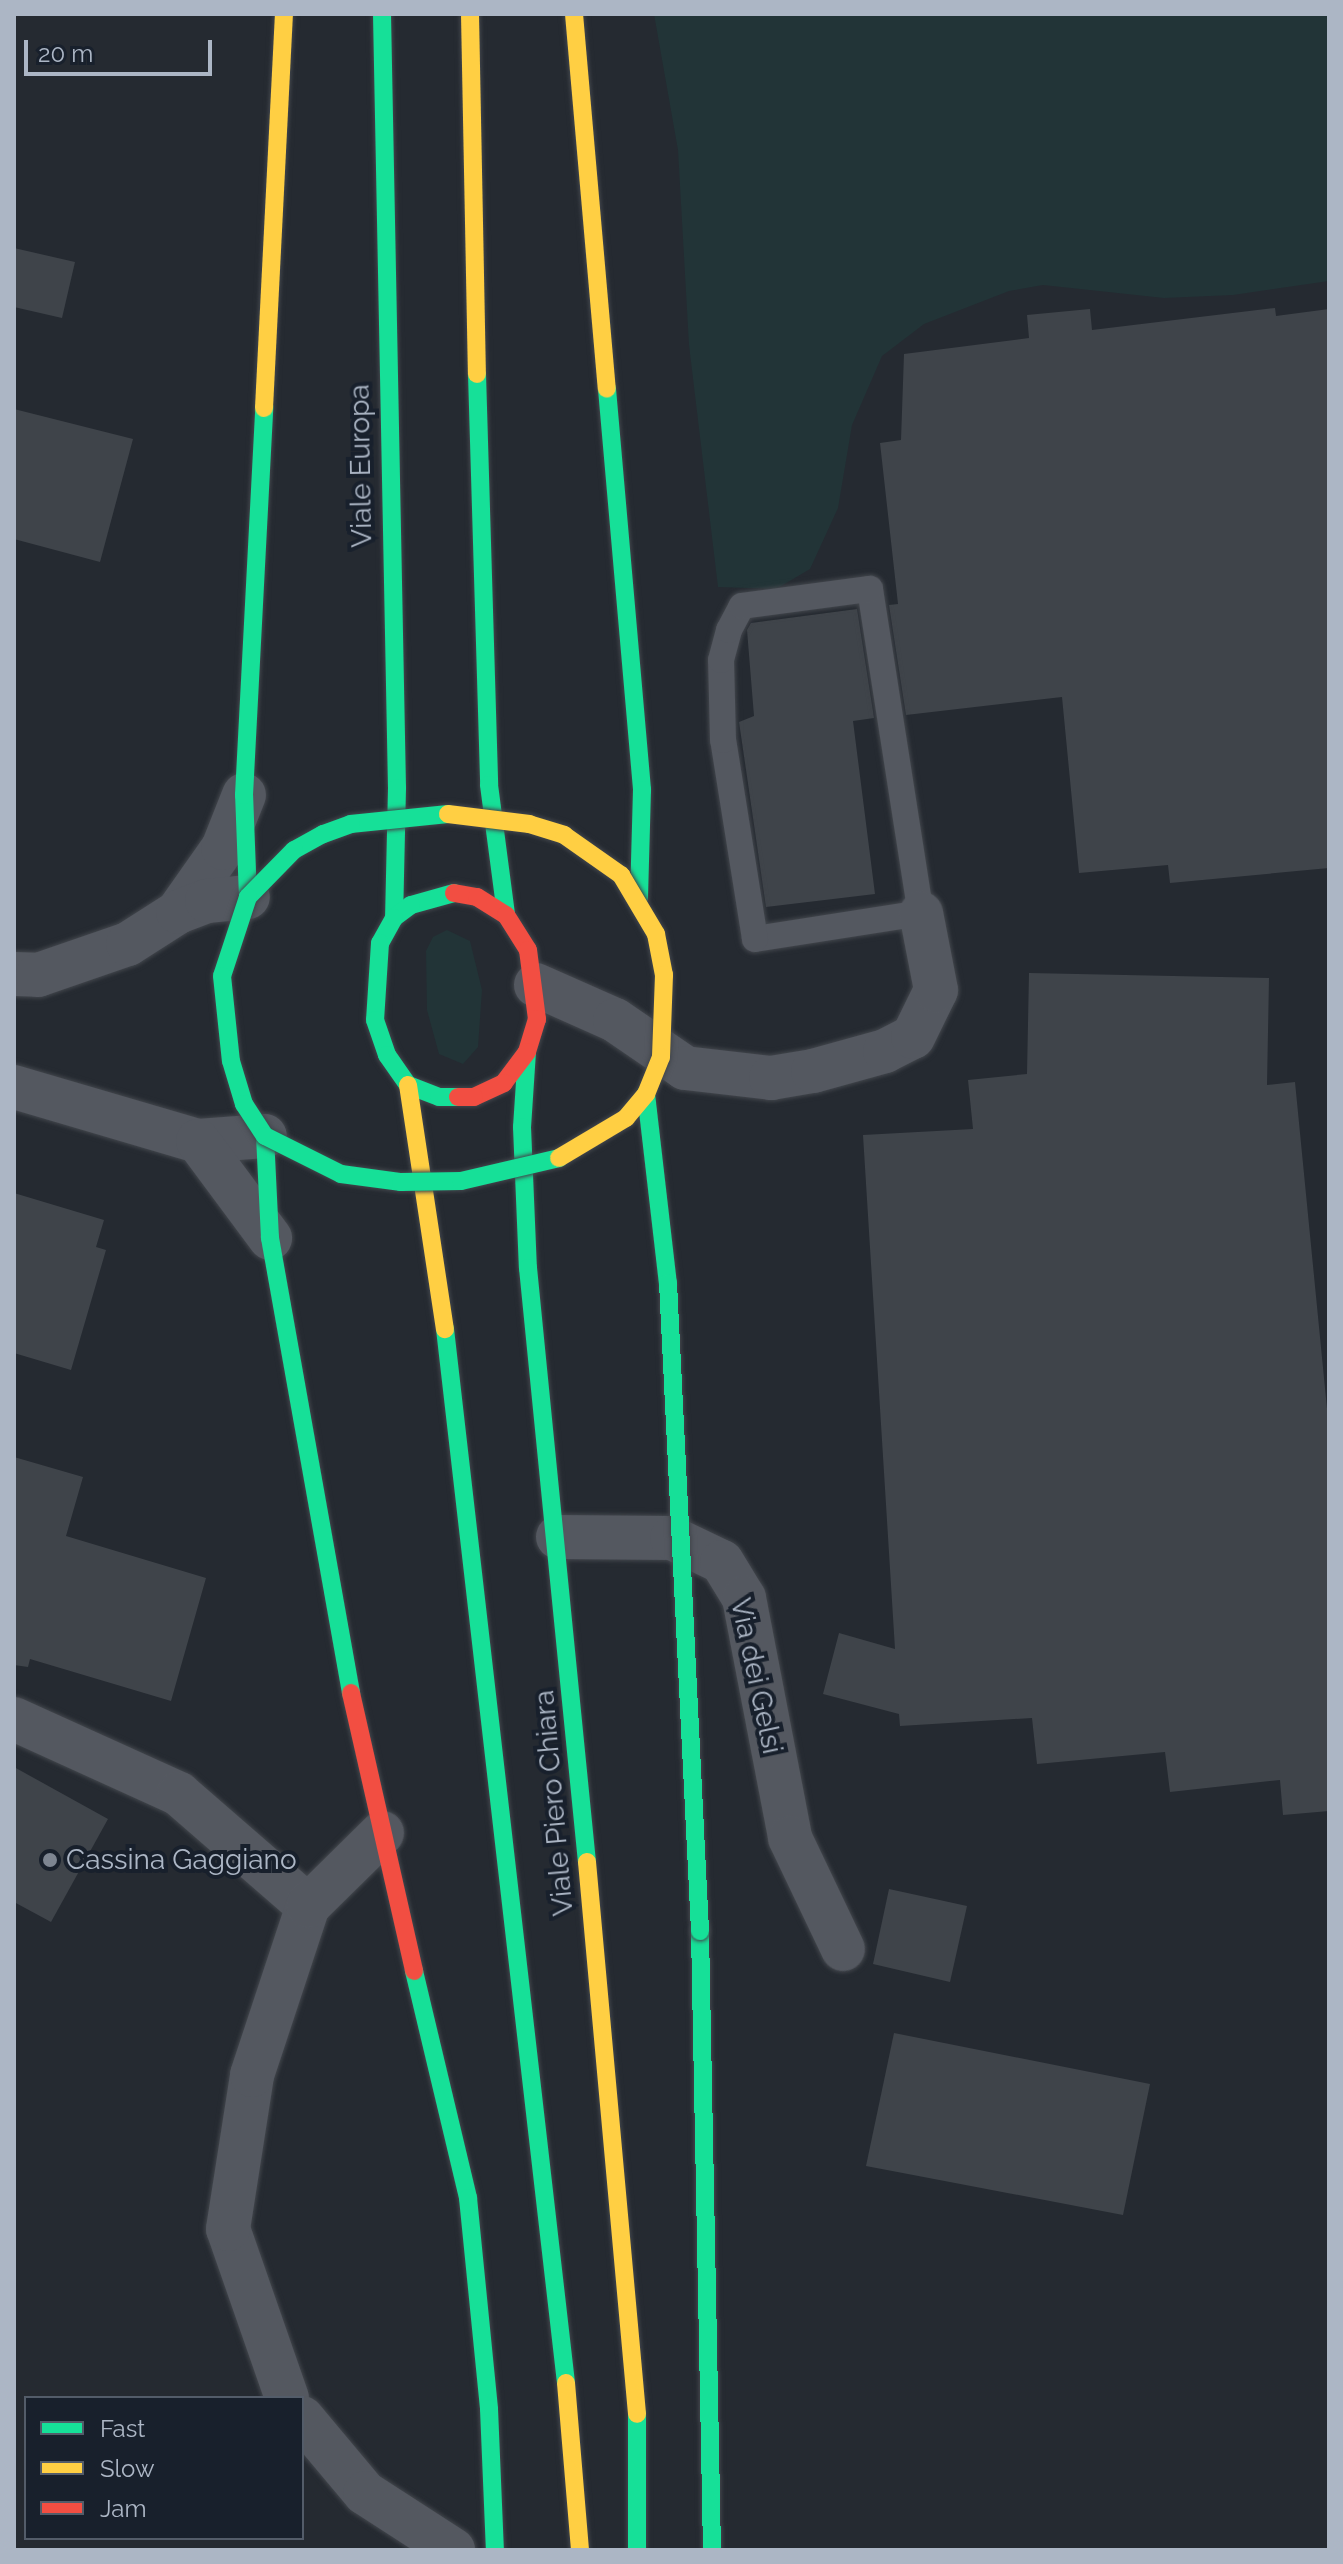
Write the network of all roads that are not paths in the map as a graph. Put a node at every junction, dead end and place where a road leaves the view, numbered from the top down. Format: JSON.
{"nodes":[{"id":1,"x":284,"y":14,"type":"edge"},
{"id":2,"x":382,"y":14,"type":"edge"},
{"id":3,"x":470,"y":14,"type":"edge"},
{"id":4,"x":574,"y":14,"type":"edge"},
{"id":5,"x":244,"y":795,"type":"junction"},
{"id":6,"x":248,"y":897,"type":"junction"},
{"id":7,"x":639,"y":898,"type":"junction"},
{"id":8,"x":178,"y":912,"type":"junction"},
{"id":9,"x":921,"y":913,"type":"junction"},
{"id":10,"x":506,"y":915,"type":"junction"},
{"id":11,"x":394,"y":918,"type":"junction"},
{"id":12,"x":14,"y":974,"type":"edge"},
{"id":13,"x":536,"y":985,"type":"junction"},
{"id":14,"x":527,"y":1052,"type":"junction"},
{"id":15,"x":408,"y":1085,"type":"junction"},
{"id":16,"x":14,"y":1087,"type":"edge"},
{"id":17,"x":646,"y":1094,"type":"junction"},
{"id":18,"x":265,"y":1136,"type":"junction"},
{"id":19,"x":198,"y":1141,"type":"junction"},
{"id":20,"x":270,"y":1238,"type":"junction"},
{"id":21,"x":558,"y":1537,"type":"junction"},
{"id":22,"x":14,"y":1719,"type":"edge"},
{"id":23,"x":382,"y":1833,"type":"junction"},
{"id":24,"x":308,"y":1906,"type":"junction"},
{"id":25,"x":843,"y":1949,"type":"dead end"},
{"id":26,"x":286,"y":2396,"type":"edge"},
{"id":27,"x":304,"y":2420,"type":"edge"},
{"id":28,"x":453,"y":2550,"type":"edge"},
{"id":29,"x":495,"y":2550,"type":"edge"},
{"id":30,"x":580,"y":2550,"type":"edge"},
{"id":31,"x":637,"y":2550,"type":"edge"},
{"id":32,"x":712,"y":2550,"type":"edge"}],
"edges":[{"from":1,"to":5,"type":"street"},
{"from":2,"to":11,"type":"street","name":"Viale Europa"},
{"from":3,"to":10,"type":"street"},
{"from":4,"to":7,"type":"street"},
{"from":5,"to":6,"type":"street"},
{"from":5,"to":8,"type":"street"},
{"from":6,"to":7,"type":"street","bridge":true},
{"from":6,"to":8,"type":"street"},
{"from":6,"to":18,"type":"street","bridge":true},
{"from":7,"to":17,"type":"street","bridge":true},
{"from":8,"to":12,"type":"street"},
{"from":9,"to":9,"type":"lane"},
{"from":9,"to":13,"type":"street"},
{"from":10,"to":11,"type":"street"},
{"from":10,"to":13,"type":"street"},
{"from":11,"to":15,"type":"street","name":"Viale Europa"},
{"from":13,"to":14,"type":"street"},
{"from":14,"to":15,"type":"street"},
{"from":14,"to":21,"type":"street","name":"Viale Piero Chiara"},
{"from":15,"to":30,"type":"street","name":"Viale Piero Chiara"},
{"from":16,"to":19,"type":"street"},
{"from":17,"to":18,"type":"street","bridge":true},
{"from":17,"to":32,"type":"street","bridge":true},
{"from":18,"to":19,"type":"street"},
{"from":18,"to":20,"type":"street"},
{"from":19,"to":20,"type":"street"},
{"from":20,"to":23,"type":"street"},
{"from":21,"to":25,"type":"street","name":"Via dei Gelsi"},
{"from":21,"to":31,"type":"street","name":"Viale Piero Chiara"},
{"from":22,"to":24,"type":"street"},
{"from":23,"to":24,"type":"street"},
{"from":23,"to":29,"type":"street"},
{"from":24,"to":26,"type":"street"},
{"from":27,"to":28,"type":"street"}]}
